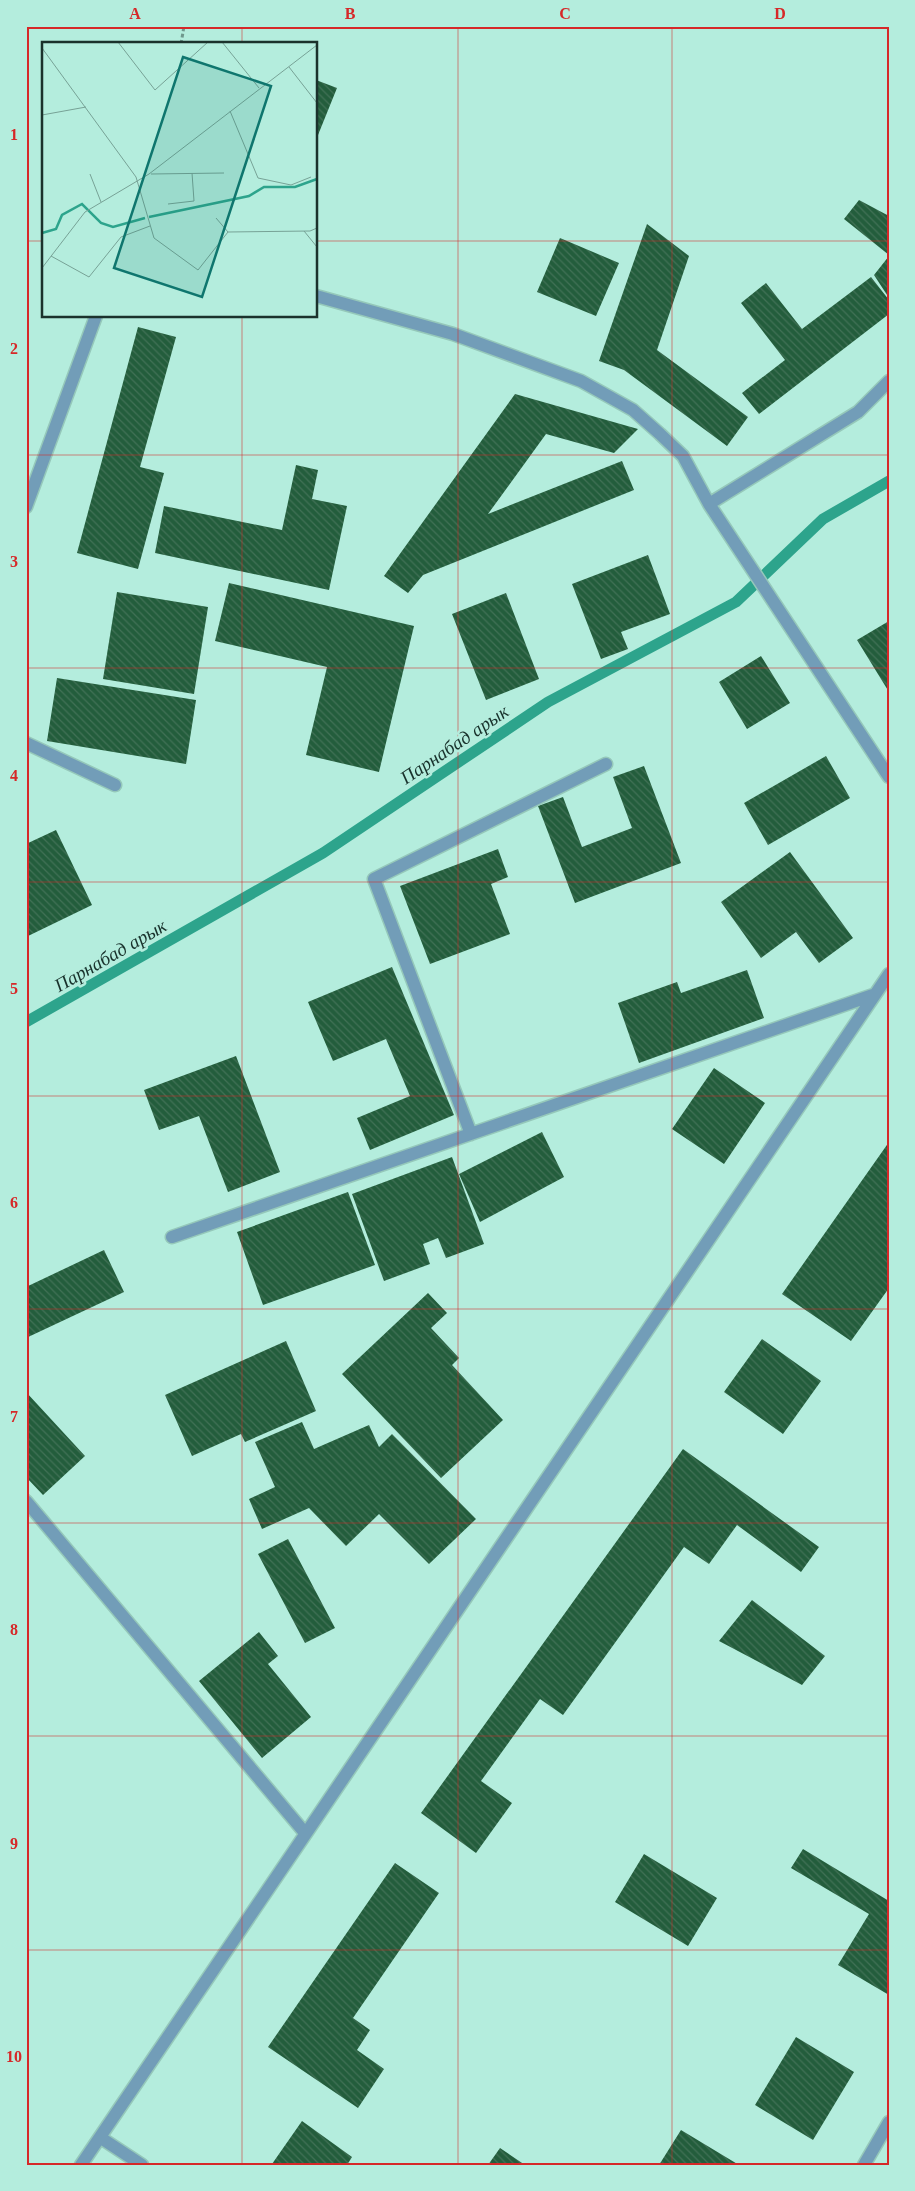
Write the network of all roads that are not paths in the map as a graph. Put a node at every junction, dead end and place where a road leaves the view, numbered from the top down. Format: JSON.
{"nodes":[{"id":1,"x":318,"y":297,"type":"edge"},
{"id":2,"x":95,"y":318,"type":"edge"},
{"id":3,"x":889,"y":381,"type":"edge"},
{"id":4,"x":709,"y":504,"type":"junction"},
{"id":5,"x":26,"y":507,"type":"edge"},
{"id":6,"x":26,"y":743,"type":"edge"},
{"id":7,"x":606,"y":764,"type":"dead end"},
{"id":8,"x":889,"y":777,"type":"edge"},
{"id":9,"x":115,"y":785,"type":"dead end"},
{"id":10,"x":889,"y":974,"type":"edge"},
{"id":11,"x":873,"y":995,"type":"junction"},
{"id":12,"x":472,"y":1134,"type":"junction"},
{"id":13,"x":172,"y":1238,"type":"dead end"},
{"id":14,"x":26,"y":1501,"type":"edge"},
{"id":15,"x":305,"y":1833,"type":"junction"},
{"id":16,"x":889,"y":2122,"type":"edge"},
{"id":17,"x":100,"y":2138,"type":"junction"},
{"id":18,"x":82,"y":2165,"type":"edge"},
{"id":19,"x":142,"y":2165,"type":"edge"},
{"id":20,"x":864,"y":2165,"type":"edge"}],
"edges":[{"from":1,"to":4,"type":"street"},
{"from":2,"to":5,"type":"street"},
{"from":3,"to":4,"type":"street"},
{"from":4,"to":8,"type":"street"},
{"from":6,"to":9,"type":"street"},
{"from":7,"to":12,"type":"street"},
{"from":10,"to":11,"type":"street"},
{"from":11,"to":12,"type":"street"},
{"from":11,"to":15,"type":"street"},
{"from":12,"to":13,"type":"street"},
{"from":14,"to":15,"type":"street"},
{"from":15,"to":17,"type":"street"},
{"from":16,"to":20,"type":"street"},
{"from":17,"to":18,"type":"street"},
{"from":17,"to":19,"type":"street"}]}
